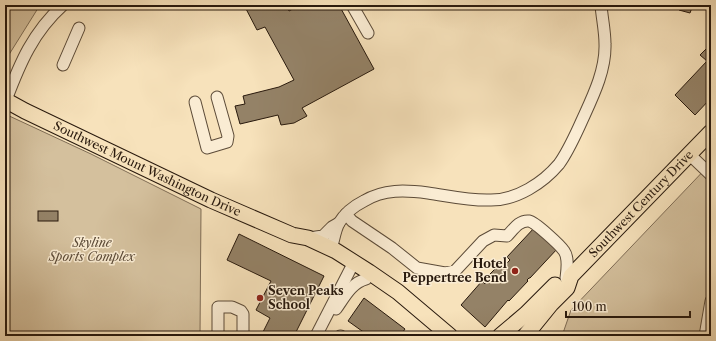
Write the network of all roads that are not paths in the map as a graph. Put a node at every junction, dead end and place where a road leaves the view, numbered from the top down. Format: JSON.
{"nodes":[{"id":1,"x":62,"y":5,"type":"edge"},
{"id":2,"x":352,"y":5,"type":"edge"},
{"id":3,"x":601,"y":5,"type":"edge"},
{"id":4,"x":79,"y":28,"type":"dead end"},
{"id":5,"x":368,"y":33,"type":"dead end"},
{"id":6,"x":63,"y":65,"type":"dead end"},
{"id":7,"x":217,"y":97,"type":"dead end"},
{"id":8,"x":5,"y":100,"type":"edge"},
{"id":9,"x":195,"y":102,"type":"dead end"},
{"id":10,"x":711,"y":132,"type":"edge"},
{"id":11,"x":689,"y":154,"type":"junction"},
{"id":12,"x":711,"y":175,"type":"edge"},
{"id":13,"x":346,"y":214,"type":"junction"},
{"id":14,"x":339,"y":223,"type":"junction"},
{"id":15,"x":292,"y":235,"type":"junction"},
{"id":16,"x":308,"y":238,"type":"junction"},
{"id":17,"x":331,"y":249,"type":"junction"},
{"id":18,"x":352,"y":266,"type":"junction"},
{"id":19,"x":569,"y":277,"type":"junction"},
{"id":20,"x":366,"y":279,"type":"junction"},
{"id":21,"x":711,"y":301,"type":"edge"},
{"id":22,"x":709,"y":327,"type":"edge"},
{"id":23,"x":218,"y":336,"type":"edge"},
{"id":24,"x":243,"y":336,"type":"edge"},
{"id":25,"x":316,"y":336,"type":"edge"},
{"id":26,"x":434,"y":336,"type":"edge"},
{"id":27,"x":450,"y":336,"type":"edge"},
{"id":28,"x":500,"y":336,"type":"edge"},
{"id":29,"x":524,"y":336,"type":"edge"},
{"id":30,"x":705,"y":336,"type":"edge"}],
"edges":[{"from":1,"to":8,"type":"street"},
{"from":2,"to":5,"type":"street"},
{"from":3,"to":13,"type":"street"},
{"from":4,"to":6,"type":"street"},
{"from":7,"to":9,"type":"street"},
{"from":8,"to":15,"type":"main road","name":"Southwest Mount Washington Drive"},
{"from":10,"to":11,"type":"main road","name":"Southwest Century Drive"},
{"from":11,"to":12,"type":"street"},
{"from":11,"to":19,"type":"main road","name":"Southwest Century Drive"},
{"from":13,"to":14,"type":"street"},
{"from":13,"to":19,"type":"street"},
{"from":14,"to":16,"type":"street"},
{"from":14,"to":17,"type":"street"},
{"from":15,"to":16,"type":"main road","name":"Southwest Mount Washington Drive"},
{"from":15,"to":18,"type":"main road","name":"Southwest Mount Washington Drive"},
{"from":16,"to":17,"type":"main road","name":"Southwest Mount Washington Drive"},
{"from":17,"to":18,"type":"main road","name":"Southwest Mount Washington Drive"},
{"from":18,"to":20,"type":"main road","name":"Southwest Mount Washington Drive"},
{"from":18,"to":25,"type":"street"},
{"from":18,"to":27,"type":"main road","name":"Southwest Mount Washington Drive"},
{"from":19,"to":28,"type":"main road","name":"Southwest Century Drive"},
{"from":19,"to":29,"type":"main road","name":"Southwest Century Drive"},
{"from":20,"to":25,"type":"street"},
{"from":20,"to":26,"type":"main road","name":"Southwest Mount Washington Drive"},
{"from":21,"to":22,"type":"street"},
{"from":22,"to":30,"type":"street"},
{"from":23,"to":24,"type":"street"}]}
